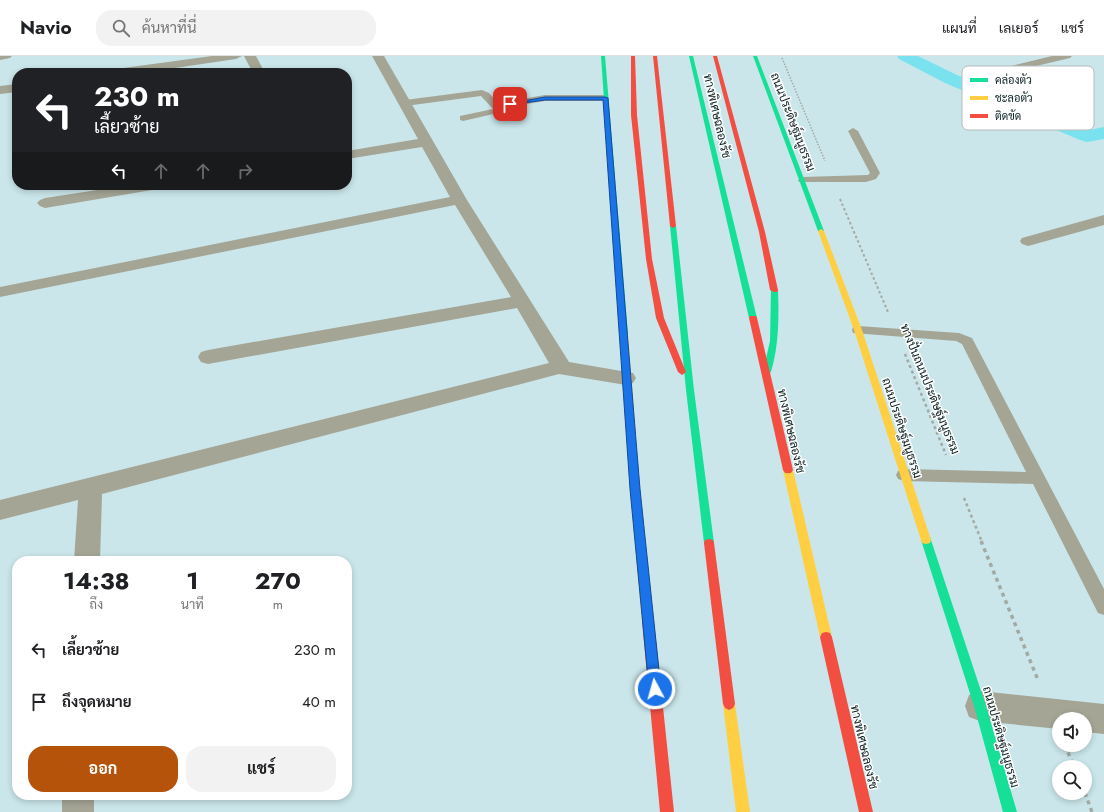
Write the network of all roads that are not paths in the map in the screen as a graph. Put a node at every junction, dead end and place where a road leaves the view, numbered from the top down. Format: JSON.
{"nodes":[{"id":1,"x":6,"y":56,"type":"edge"},
{"id":2,"x":236,"y":56,"type":"edge"},
{"id":3,"x":250,"y":56,"type":"edge"},
{"id":4,"x":378,"y":56,"type":"edge"},
{"id":5,"x":603,"y":56,"type":"edge"},
{"id":6,"x":633,"y":56,"type":"edge"},
{"id":7,"x":655,"y":56,"type":"edge"},
{"id":8,"x":691,"y":56,"type":"edge"},
{"id":9,"x":716,"y":56,"type":"edge"},
{"id":10,"x":755,"y":56,"type":"edge"},
{"id":11,"x":1029,"y":56,"type":"edge"},
{"id":12,"x":1066,"y":56,"type":"edge"},
{"id":13,"x":0,"y":57,"type":"edge"},
{"id":14,"x":1041,"y":62,"type":"junction"},
{"id":15,"x":1024,"y":66,"type":"edge"},
{"id":16,"x":124,"y":68,"type":"edge"},
{"id":17,"x":256,"y":68,"type":"edge"},
{"id":18,"x":12,"y":89,"type":"edge"},
{"id":19,"x":0,"y":90,"type":"edge"},
{"id":20,"x":605,"y":98,"type":"junction"},
{"id":21,"x":405,"y":103,"type":"junction"},
{"id":22,"x":496,"y":106,"type":"junction"},
{"id":23,"x":463,"y":118,"type":"dead end"},
{"id":24,"x":853,"y":131,"type":"dead end"},
{"id":25,"x":427,"y":142,"type":"junction"},
{"id":26,"x":352,"y":154,"type":"edge"},
{"id":27,"x":803,"y":180,"type":"junction"},
{"id":28,"x":127,"y":190,"type":"edge"},
{"id":29,"x":459,"y":200,"type":"junction"},
{"id":30,"x":45,"y":203,"type":"dead end"},
{"id":31,"x":1104,"y":220,"type":"edge"},
{"id":32,"x":1028,"y":241,"type":"dead end"},
{"id":33,"x":0,"y":292,"type":"edge"},
{"id":34,"x":522,"y":301,"type":"junction"},
{"id":35,"x":858,"y":330,"type":"junction"},
{"id":36,"x":208,"y":357,"type":"dead end"},
{"id":37,"x":558,"y":367,"type":"junction"},
{"id":38,"x":766,"y":375,"type":"junction"},
{"id":39,"x":626,"y":378,"type":"junction"},
{"id":40,"x":690,"y":390,"type":"junction"},
{"id":41,"x":904,"y":475,"type":"junction"},
{"id":42,"x":1038,"y":478,"type":"junction"},
{"id":43,"x":90,"y":487,"type":"junction"},
{"id":44,"x":0,"y":510,"type":"edge"},
{"id":45,"x":87,"y":556,"type":"edge"},
{"id":46,"x":1104,"y":607,"type":"edge"},
{"id":47,"x":980,"y":706,"type":"junction"},
{"id":48,"x":1104,"y":719,"type":"edge"},
{"id":49,"x":78,"y":800,"type":"edge"},
{"id":50,"x":78,"y":812,"type":"edge"},
{"id":51,"x":667,"y":812,"type":"edge"},
{"id":52,"x":743,"y":812,"type":"edge"},
{"id":53,"x":866,"y":812,"type":"edge"},
{"id":54,"x":1010,"y":812,"type":"edge"}],
"edges":[{"from":1,"to":13,"type":"street"},
{"from":2,"to":16,"type":"street"},
{"from":3,"to":17,"type":"street"},
{"from":4,"to":21,"type":"street"},
{"from":5,"to":20,"type":"main road"},
{"from":6,"to":40,"type":"main road"},
{"from":7,"to":40,"type":"main road"},
{"from":8,"to":38,"type":"main road","name":"ทางพิเศษฉลองรัช"},
{"from":9,"to":38,"type":"main road"},
{"from":10,"to":27,"type":"main road","name":"ถนนประดิษฐ์มนูธรรม"},
{"from":11,"to":14,"type":"street"},
{"from":12,"to":14,"type":"street"},
{"from":14,"to":15,"type":"street"},
{"from":18,"to":19,"type":"street"},
{"from":20,"to":22,"type":"lane"},
{"from":20,"to":39,"type":"main road"},
{"from":21,"to":22,"type":"lane"},
{"from":21,"to":25,"type":"street"},
{"from":22,"to":23,"type":"lane"},
{"from":24,"to":27,"type":"lane"},
{"from":25,"to":26,"type":"street"},
{"from":25,"to":29,"type":"street"},
{"from":27,"to":35,"type":"main road","name":"ถนนประดิษฐ์มนูธรรม"},
{"from":28,"to":30,"type":"street"},
{"from":29,"to":33,"type":"street"},
{"from":29,"to":34,"type":"street"},
{"from":31,"to":32,"type":"street"},
{"from":34,"to":36,"type":"street"},
{"from":34,"to":37,"type":"street"},
{"from":35,"to":41,"type":"main road","name":"ถนนประดิษฐ์มนูธรรม"},
{"from":35,"to":42,"type":"lane"},
{"from":37,"to":39,"type":"street"},
{"from":37,"to":43,"type":"street"},
{"from":38,"to":53,"type":"main road","name":"ทางพิเศษฉลองรัช"},
{"from":39,"to":51,"type":"main road"},
{"from":40,"to":52,"type":"main road"},
{"from":41,"to":42,"type":"lane"},
{"from":41,"to":47,"type":"main road","name":"ถนนประดิษฐ์มนูธรรม"},
{"from":42,"to":46,"type":"lane"},
{"from":43,"to":44,"type":"street"},
{"from":43,"to":45,"type":"street"},
{"from":47,"to":48,"type":"street"},
{"from":47,"to":54,"type":"main road","name":"ถนนประดิษฐ์มนูธรรม"},
{"from":49,"to":50,"type":"street"}]}
